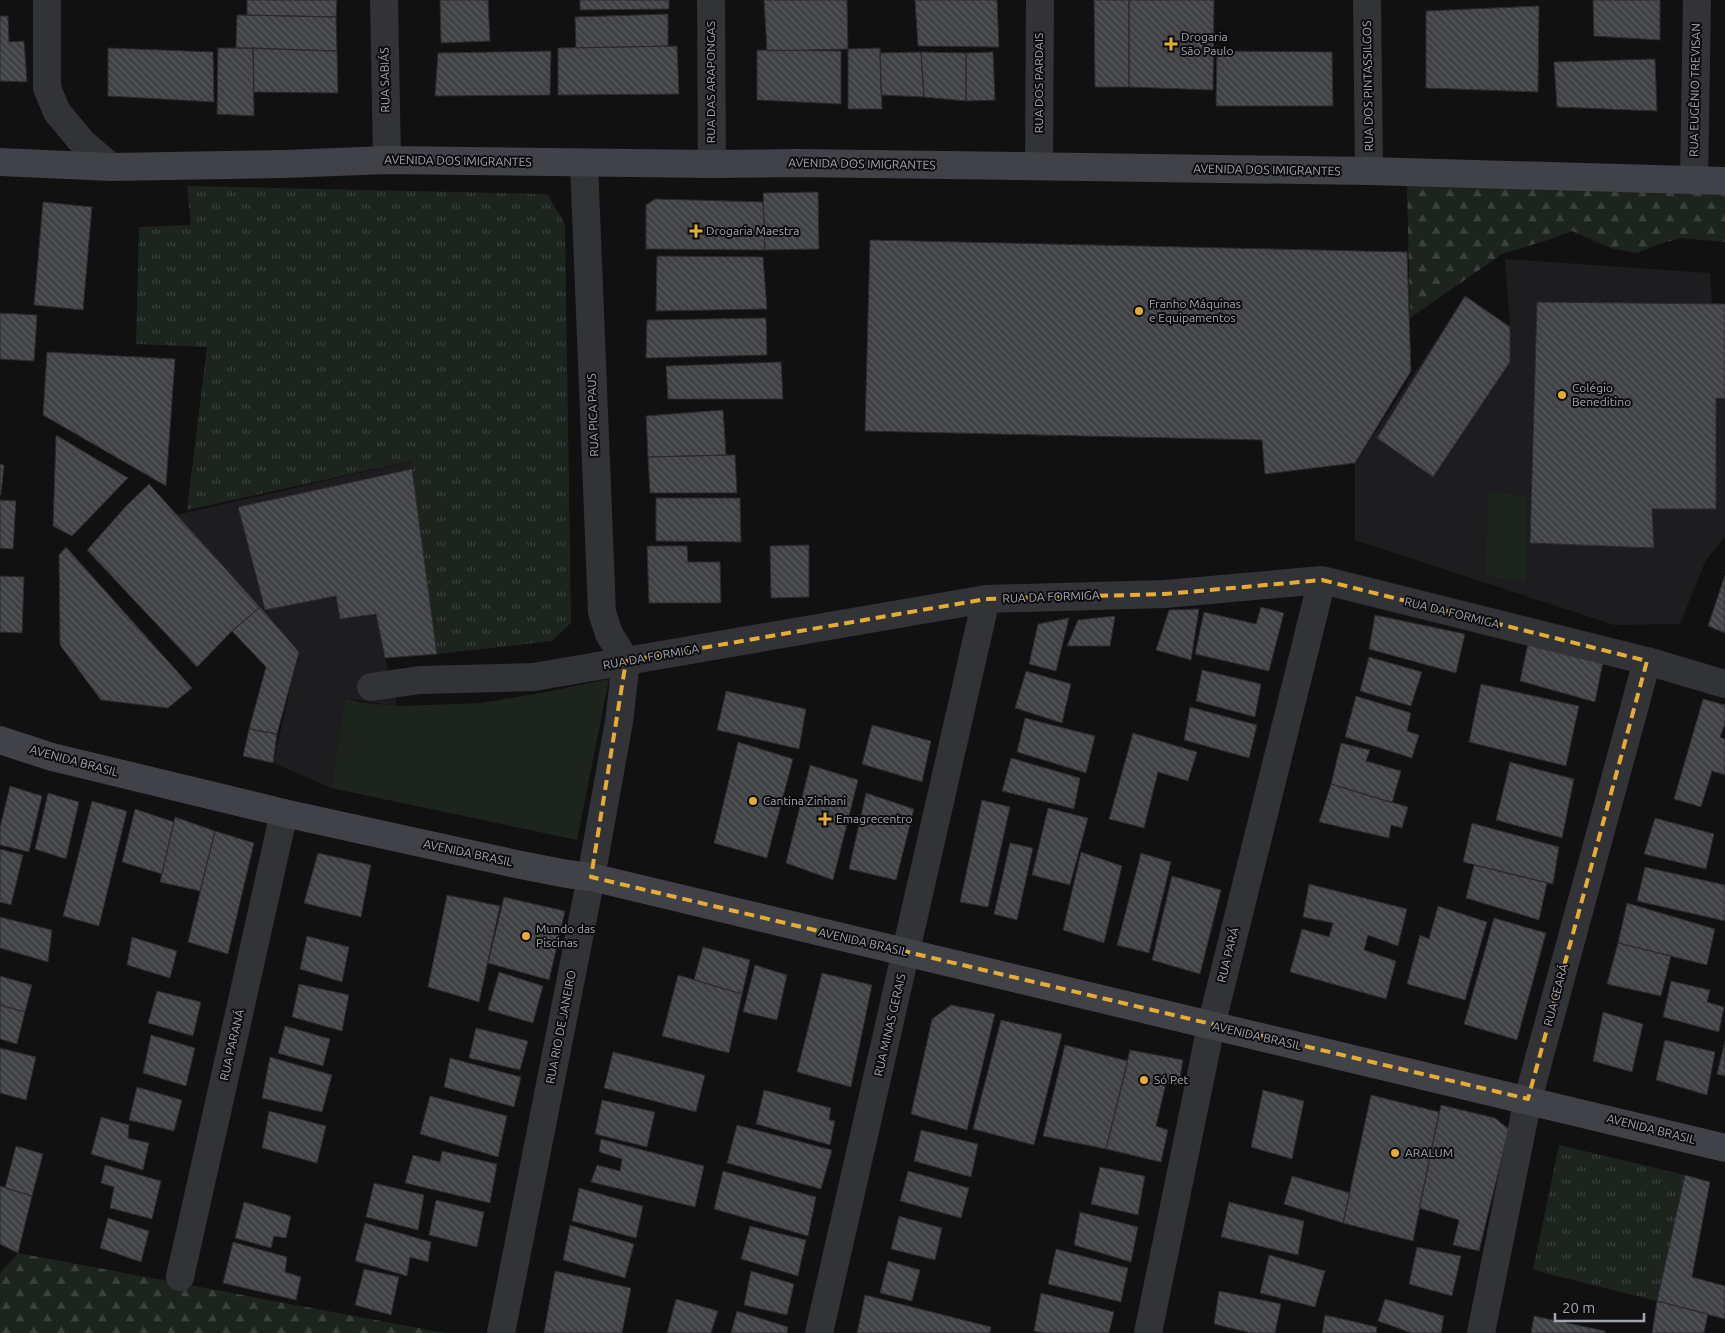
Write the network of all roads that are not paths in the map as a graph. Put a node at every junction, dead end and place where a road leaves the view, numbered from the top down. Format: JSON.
{"nodes":[{"id":1,"x":47,"y":0,"type":"edge"},
{"id":2,"x":384,"y":0,"type":"edge"},
{"id":3,"x":711,"y":0,"type":"edge"},
{"id":4,"x":1040,"y":0,"type":"edge"},
{"id":5,"x":1367,"y":0,"type":"edge"},
{"id":6,"x":1696,"y":0,"type":"edge"},
{"id":7,"x":387,"y":160,"type":"junction"},
{"id":8,"x":0,"y":162,"type":"edge"},
{"id":9,"x":584,"y":163,"type":"junction"},
{"id":10,"x":712,"y":164,"type":"junction"},
{"id":11,"x":1039,"y":166,"type":"junction"},
{"id":12,"x":111,"y":167,"type":"junction"},
{"id":13,"x":1369,"y":171,"type":"junction"},
{"id":14,"x":1694,"y":181,"type":"junction"},
{"id":15,"x":1725,"y":181,"type":"edge"},
{"id":16,"x":1322,"y":580,"type":"junction"},
{"id":17,"x":986,"y":599,"type":"junction"},
{"id":18,"x":626,"y":661,"type":"junction"},
{"id":19,"x":1647,"y":661,"type":"junction"},
{"id":20,"x":1725,"y":684,"type":"edge"},
{"id":21,"x":371,"y":687,"type":"dead end"},
{"id":22,"x":0,"y":740,"type":"edge"},
{"id":23,"x":284,"y":813,"type":"junction"},
{"id":24,"x":590,"y":877,"type":"junction"},
{"id":25,"x":907,"y":952,"type":"junction"},
{"id":26,"x":1211,"y":1026,"type":"junction"},
{"id":27,"x":1528,"y":1099,"type":"junction"},
{"id":28,"x":1725,"y":1148,"type":"edge"},
{"id":29,"x":180,"y":1277,"type":"dead end"},
{"id":30,"x":502,"y":1333,"type":"edge"},
{"id":31,"x":819,"y":1333,"type":"edge"},
{"id":32,"x":1148,"y":1333,"type":"edge"},
{"id":33,"x":1482,"y":1333,"type":"edge"}],
"edges":[{"from":1,"to":12,"type":"street"},
{"from":2,"to":7,"type":"street","name":"RUA SABIÁS"},
{"from":3,"to":10,"type":"street","name":"RUA DAS ARAPONGAS"},
{"from":4,"to":11,"type":"street","name":"RUA DOS PARDAIS"},
{"from":5,"to":13,"type":"street","name":"RUA DOS PINTASSILGOS"},
{"from":6,"to":14,"type":"street","name":"RUA EUGÊNIO TREVISAN"},
{"from":7,"to":9,"type":"street","name":"AVENIDA DOS IMIGRANTES"},
{"from":7,"to":12,"type":"street","name":"AVENIDA DOS IMIGRANTES"},
{"from":8,"to":12,"type":"street","name":"AVENIDA DOS IMIGRANTES"},
{"from":9,"to":10,"type":"street","name":"AVENIDA DOS IMIGRANTES"},
{"from":9,"to":18,"type":"street","name":"RUA PICA PAUS"},
{"from":10,"to":11,"type":"street","name":"AVENIDA DOS IMIGRANTES"},
{"from":11,"to":13,"type":"street","name":"AVENIDA DOS IMIGRANTES"},
{"from":13,"to":14,"type":"street","name":"AVENIDA DOS IMIGRANTES"},
{"from":14,"to":15,"type":"street","name":"AVENIDA DOS IMIGRANTES"},
{"from":16,"to":17,"type":"street","name":"RUA DA FORMIGA"},
{"from":16,"to":19,"type":"street","name":"RUA DA FORMIGA"},
{"from":16,"to":26,"type":"street","name":"RUA PARÁ"},
{"from":17,"to":18,"type":"street","name":"RUA DA FORMIGA"},
{"from":17,"to":25,"type":"street","name":"RUA MINAS GERAIS"},
{"from":18,"to":21,"type":"street","name":"RUA DA FORMIGA"},
{"from":18,"to":24,"type":"street","name":"RUA RIO DE JANEIRO"},
{"from":19,"to":20,"type":"street","name":"RUA DA FORMIGA"},
{"from":19,"to":27,"type":"street","name":"RUA CEARÁ"},
{"from":22,"to":23,"type":"street","name":"AVENIDA BRASIL"},
{"from":23,"to":24,"type":"street","name":"AVENIDA BRASIL"},
{"from":23,"to":29,"type":"street","name":"RUA PARANÁ"},
{"from":24,"to":25,"type":"street","name":"AVENIDA BRASIL"},
{"from":24,"to":30,"type":"street","name":"RUA RIO DE JANEIRO"},
{"from":25,"to":26,"type":"street","name":"AVENIDA BRASIL"},
{"from":25,"to":31,"type":"street","name":"RUA MINAS GERAIS"},
{"from":26,"to":27,"type":"street","name":"AVENIDA BRASIL"},
{"from":26,"to":32,"type":"street","name":"RUA PARÁ"},
{"from":27,"to":28,"type":"street","name":"AVENIDA BRASIL"},
{"from":27,"to":33,"type":"street","name":"RUA CEARÁ"}]}
